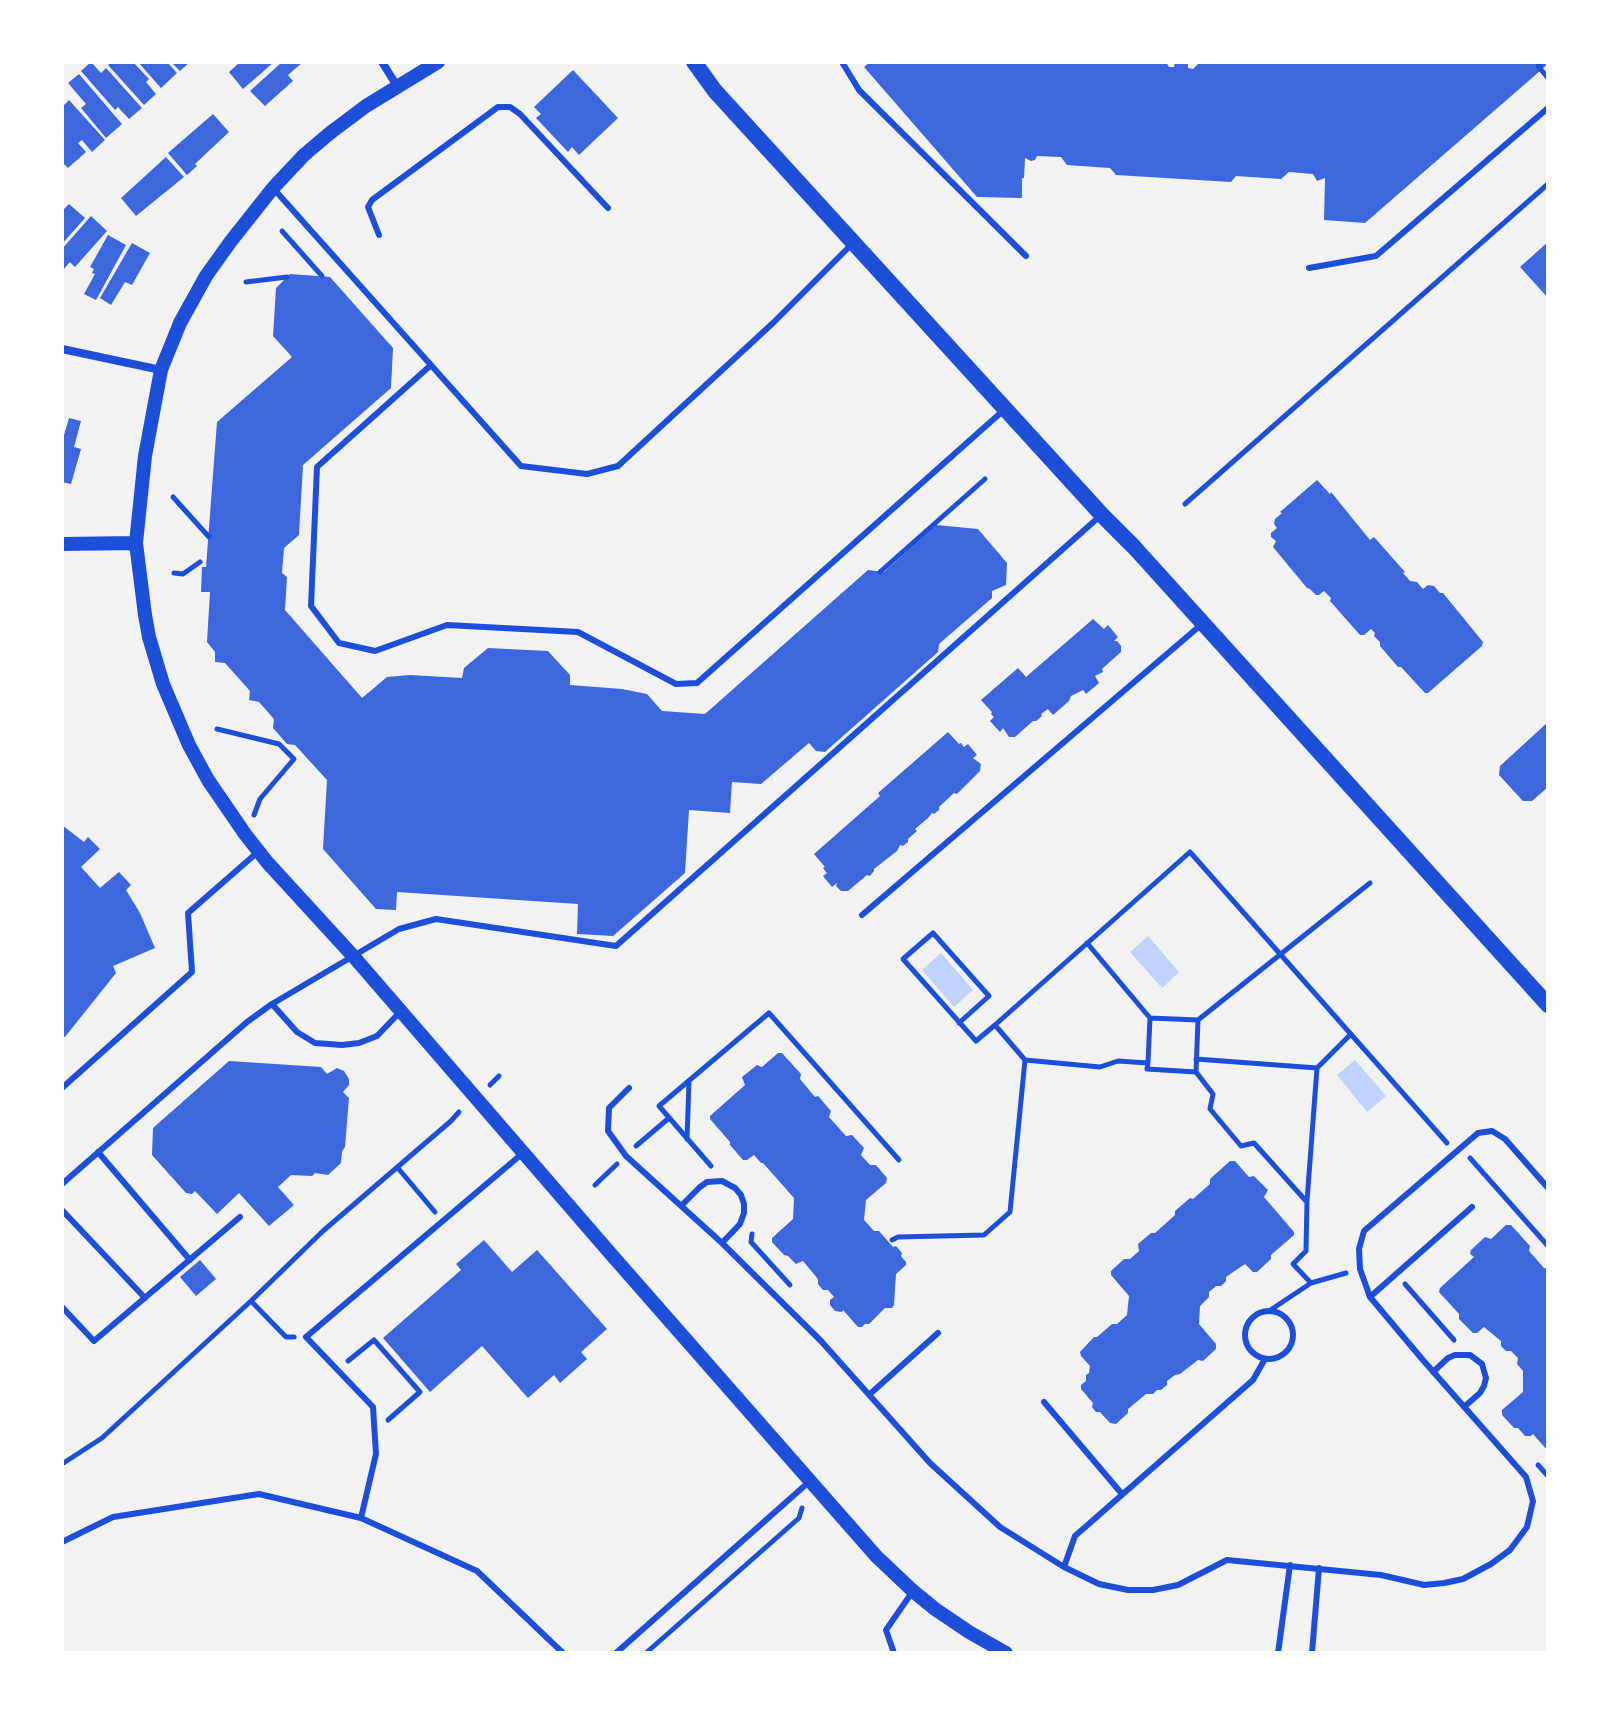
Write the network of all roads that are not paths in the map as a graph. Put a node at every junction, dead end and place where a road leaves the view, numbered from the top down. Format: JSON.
{"nodes":[{"id":1,"x":382,"y":62,"type":"edge"},
{"id":2,"x":438,"y":62,"type":"edge"},
{"id":3,"x":694,"y":62,"type":"edge"},
{"id":4,"x":842,"y":62,"type":"edge"},
{"id":5,"x":397,"y":86,"type":"junction"},
{"id":6,"x":1548,"y":108,"type":"edge"},
{"id":7,"x":273,"y":188,"type":"junction"},
{"id":8,"x":608,"y":208,"type":"dead end"},
{"id":9,"x":379,"y":235,"type":"dead end"},
{"id":10,"x":853,"y":242,"type":"junction"},
{"id":11,"x":1026,"y":256,"type":"dead end"},
{"id":12,"x":1309,"y":268,"type":"dead end"},
{"id":13,"x":62,"y":349,"type":"edge"},
{"id":14,"x":431,"y":365,"type":"junction"},
{"id":15,"x":161,"y":370,"type":"junction"},
{"id":16,"x":1005,"y":409,"type":"junction"},
{"id":17,"x":1102,"y":515,"type":"junction"},
{"id":18,"x":136,"y":543,"type":"junction"},
{"id":19,"x":62,"y":544,"type":"edge"},
{"id":20,"x":1202,"y":624,"type":"junction"},
{"id":21,"x":259,"y":851,"type":"junction"},
{"id":22,"x":862,"y":915,"type":"dead end"},
{"id":23,"x":354,"y":957,"type":"junction"},
{"id":24,"x":272,"y":1004,"type":"junction"},
{"id":25,"x":1548,"y":1005,"type":"edge"},
{"id":26,"x":400,"y":1012,"type":"junction"},
{"id":27,"x":62,"y":1088,"type":"edge"},
{"id":28,"x":629,"y":1088,"type":"dead end"},
{"id":29,"x":98,"y":1152,"type":"junction"},
{"id":30,"x":523,"y":1153,"type":"junction"},
{"id":31,"x":62,"y":1184,"type":"edge"},
{"id":32,"x":1548,"y":1188,"type":"edge"},
{"id":33,"x":682,"y":1205,"type":"junction"},
{"id":34,"x":1472,"y":1207,"type":"dead end"},
{"id":35,"x":62,"y":1210,"type":"edge"},
{"id":36,"x":240,"y":1217,"type":"dead end"},
{"id":37,"x":722,"y":1243,"type":"junction"},
{"id":38,"x":190,"y":1260,"type":"junction"},
{"id":39,"x":1370,"y":1297,"type":"junction"},
{"id":40,"x":145,"y":1298,"type":"junction"},
{"id":41,"x":62,"y":1307,"type":"edge"},
{"id":42,"x":938,"y":1333,"type":"dead end"},
{"id":43,"x":1265,"y":1359,"type":"junction"},
{"id":44,"x":1433,"y":1372,"type":"junction"},
{"id":45,"x":870,"y":1394,"type":"junction"},
{"id":46,"x":1044,"y":1402,"type":"dead end"},
{"id":47,"x":1464,"y":1407,"type":"junction"},
{"id":48,"x":810,"y":1481,"type":"junction"},
{"id":49,"x":1122,"y":1494,"type":"junction"},
{"id":50,"x":361,"y":1518,"type":"junction"},
{"id":51,"x":62,"y":1542,"type":"edge"},
{"id":52,"x":1290,"y":1565,"type":"junction"},
{"id":53,"x":1064,"y":1567,"type":"junction"},
{"id":54,"x":1319,"y":1568,"type":"junction"},
{"id":55,"x":913,"y":1591,"type":"junction"},
{"id":56,"x":563,"y":1653,"type":"edge"},
{"id":57,"x":616,"y":1653,"type":"edge"},
{"id":58,"x":894,"y":1653,"type":"edge"},
{"id":59,"x":1006,"y":1653,"type":"edge"},
{"id":60,"x":1278,"y":1653,"type":"edge"},
{"id":61,"x":1312,"y":1653,"type":"edge"}],
"edges":[{"from":1,"to":5,"type":"street"},
{"from":2,"to":5,"type":"street"},
{"from":3,"to":10,"type":"main road"},
{"from":4,"to":11,"type":"lane"},
{"from":5,"to":7,"type":"street"},
{"from":6,"to":12,"type":"lane"},
{"from":7,"to":14,"type":"lane"},
{"from":7,"to":15,"type":"street"},
{"from":8,"to":9,"type":"lane"},
{"from":10,"to":14,"type":"lane"},
{"from":10,"to":16,"type":"main road"},
{"from":13,"to":15,"type":"street"},
{"from":14,"to":16,"type":"lane"},
{"from":15,"to":18,"type":"street"},
{"from":16,"to":17,"type":"main road"},
{"from":17,"to":20,"type":"main road"},
{"from":17,"to":23,"type":"lane"},
{"from":18,"to":19,"type":"street"},
{"from":18,"to":21,"type":"street"},
{"from":20,"to":22,"type":"lane"},
{"from":20,"to":25,"type":"main road"},
{"from":21,"to":23,"type":"street"},
{"from":21,"to":27,"type":"lane"},
{"from":23,"to":24,"type":"lane"},
{"from":23,"to":26,"type":"street"},
{"from":24,"to":26,"type":"lane"},
{"from":24,"to":29,"type":"lane"},
{"from":26,"to":30,"type":"street"},
{"from":28,"to":33,"type":"lane"},
{"from":29,"to":31,"type":"lane"},
{"from":29,"to":38,"type":"lane"},
{"from":30,"to":48,"type":"street"},
{"from":30,"to":50,"type":"lane"},
{"from":32,"to":39,"type":"lane"},
{"from":33,"to":37,"type":"lane"},
{"from":33,"to":37,"type":"lane"},
{"from":34,"to":39,"type":"lane"},
{"from":35,"to":40,"type":"lane"},
{"from":36,"to":38,"type":"lane"},
{"from":37,"to":45,"type":"lane"},
{"from":38,"to":40,"type":"lane"},
{"from":39,"to":44,"type":"lane"},
{"from":40,"to":41,"type":"lane"},
{"from":42,"to":45,"type":"lane"},
{"from":43,"to":43,"type":"lane"},
{"from":43,"to":49,"type":"lane"},
{"from":44,"to":47,"type":"lane"},
{"from":44,"to":47,"type":"lane"},
{"from":45,"to":53,"type":"lane"},
{"from":46,"to":49,"type":"lane"},
{"from":47,"to":54,"type":"lane"},
{"from":48,"to":55,"type":"street"},
{"from":48,"to":57,"type":"lane"},
{"from":49,"to":53,"type":"lane"},
{"from":50,"to":51,"type":"lane"},
{"from":50,"to":56,"type":"lane"},
{"from":52,"to":53,"type":"lane"},
{"from":52,"to":54,"type":"lane"},
{"from":52,"to":60,"type":"lane"},
{"from":54,"to":61,"type":"lane"},
{"from":55,"to":58,"type":"lane"},
{"from":55,"to":59,"type":"street"}]}
